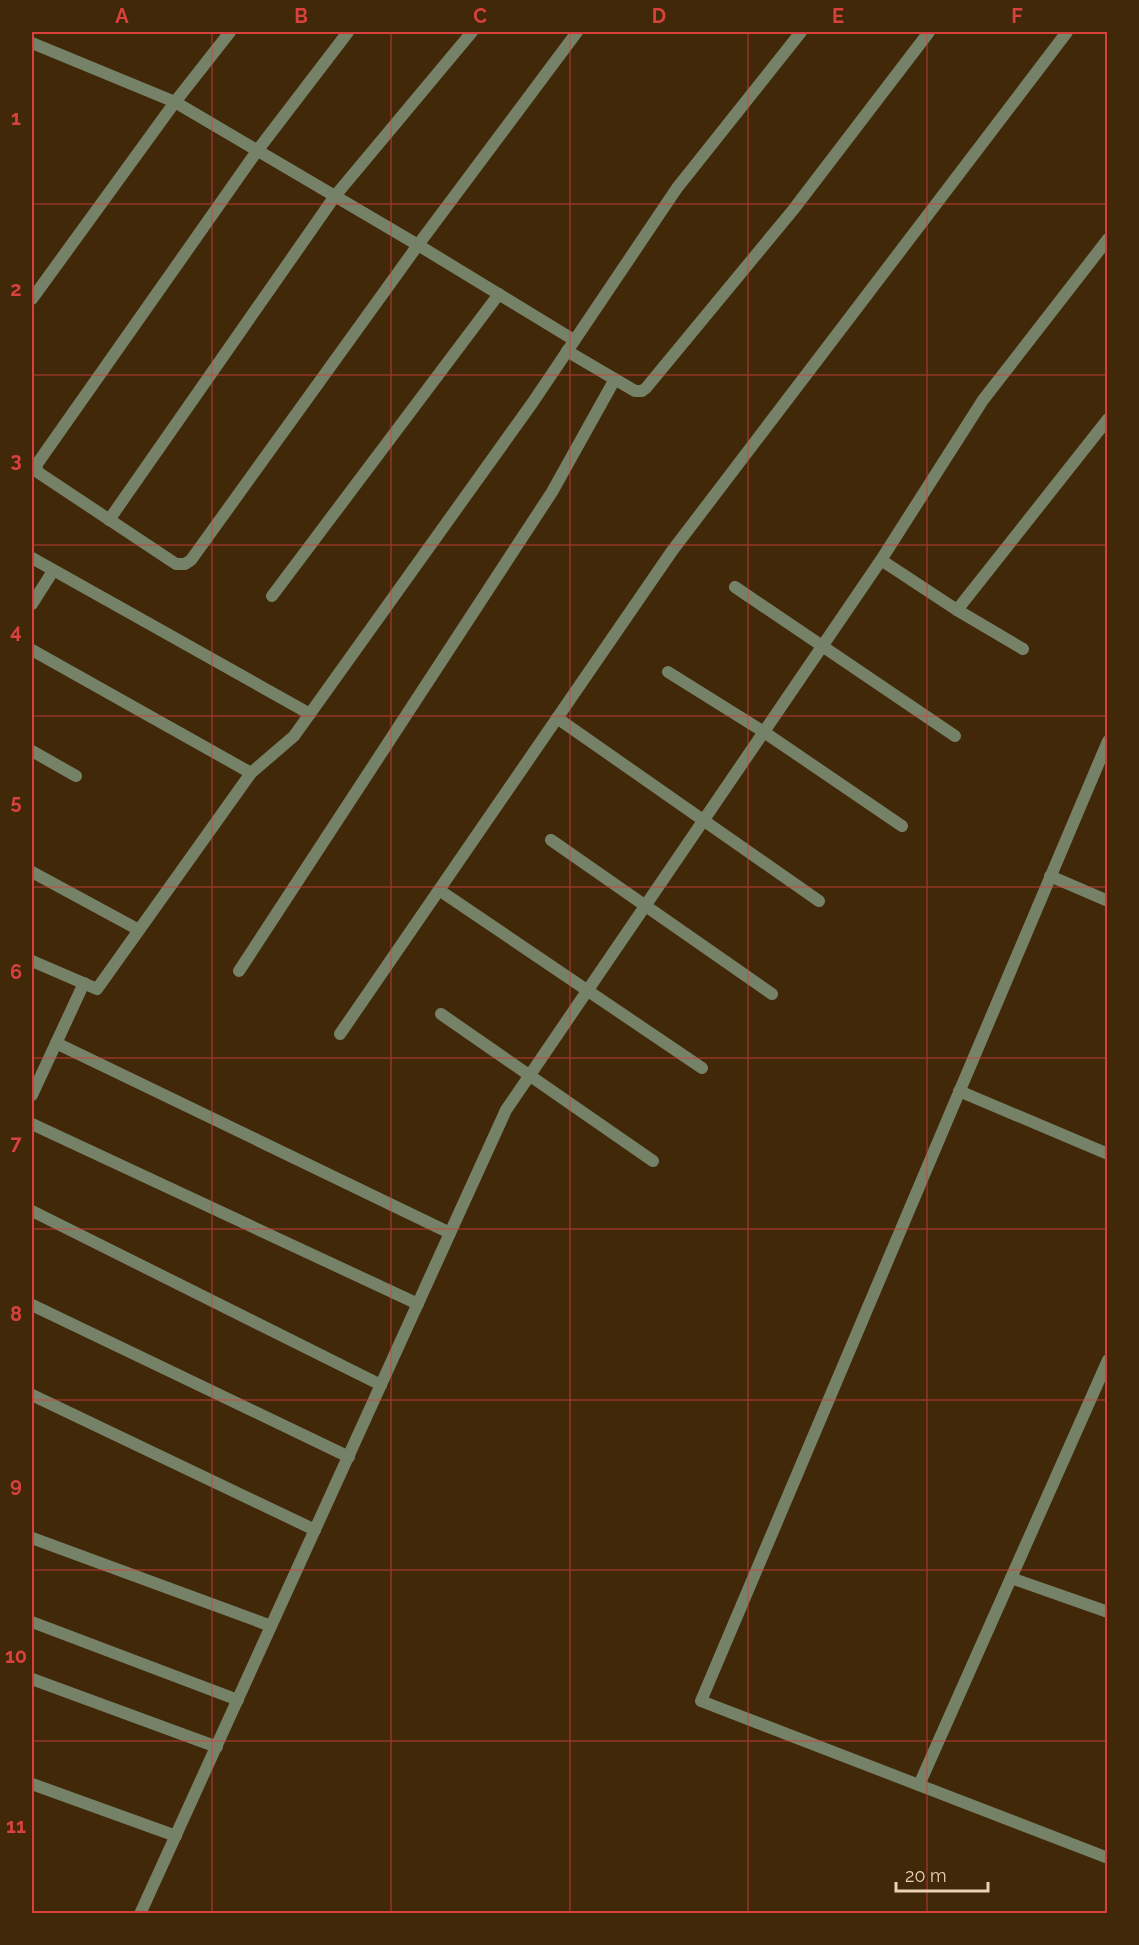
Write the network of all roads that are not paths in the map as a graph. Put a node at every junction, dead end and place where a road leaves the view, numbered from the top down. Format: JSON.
{"nodes":[{"id":1,"x":230,"y":32,"type":"edge"},
{"id":2,"x":348,"y":32,"type":"edge"},
{"id":3,"x":472,"y":32,"type":"edge"},
{"id":4,"x":577,"y":32,"type":"edge"},
{"id":5,"x":801,"y":32,"type":"edge"},
{"id":6,"x":929,"y":32,"type":"edge"},
{"id":7,"x":1067,"y":32,"type":"edge"},
{"id":8,"x":32,"y":43,"type":"edge"},
{"id":9,"x":175,"y":102,"type":"junction"},
{"id":10,"x":257,"y":151,"type":"junction"},
{"id":11,"x":335,"y":196,"type":"junction"},
{"id":12,"x":1107,"y":239,"type":"edge"},
{"id":13,"x":418,"y":245,"type":"junction"},
{"id":14,"x":499,"y":294,"type":"junction"},
{"id":15,"x":32,"y":299,"type":"edge"},
{"id":16,"x":571,"y":346,"type":"junction"},
{"id":17,"x":615,"y":379,"type":"junction"},
{"id":18,"x":1106,"y":424,"type":"edge"},
{"id":19,"x":109,"y":520,"type":"junction"},
{"id":20,"x":32,"y":558,"type":"edge"},
{"id":21,"x":881,"y":560,"type":"junction"},
{"id":22,"x":53,"y":571,"type":"junction"},
{"id":23,"x":735,"y":587,"type":"dead end"},
{"id":24,"x":272,"y":596,"type":"dead end"},
{"id":25,"x":32,"y":604,"type":"edge"},
{"id":26,"x":957,"y":610,"type":"junction"},
{"id":27,"x":822,"y":646,"type":"junction"},
{"id":28,"x":1023,"y":649,"type":"dead end"},
{"id":29,"x":32,"y":650,"type":"edge"},
{"id":30,"x":668,"y":672,"type":"dead end"},
{"id":31,"x":310,"y":714,"type":"junction"},
{"id":32,"x":557,"y":718,"type":"junction"},
{"id":33,"x":764,"y":732,"type":"junction"},
{"id":34,"x":955,"y":736,"type":"dead end"},
{"id":35,"x":1107,"y":741,"type":"edge"},
{"id":36,"x":32,"y":751,"type":"edge"},
{"id":37,"x":251,"y":774,"type":"junction"},
{"id":38,"x":76,"y":776,"type":"dead end"},
{"id":39,"x":703,"y":821,"type":"junction"},
{"id":40,"x":902,"y":826,"type":"dead end"},
{"id":41,"x":551,"y":840,"type":"dead end"},
{"id":42,"x":32,"y":872,"type":"edge"},
{"id":43,"x":1050,"y":876,"type":"junction"},
{"id":44,"x":439,"y":890,"type":"junction"},
{"id":45,"x":819,"y":901,"type":"dead end"},
{"id":46,"x":1107,"y":901,"type":"edge"},
{"id":47,"x":645,"y":906,"type":"junction"},
{"id":48,"x":139,"y":930,"type":"junction"},
{"id":49,"x":32,"y":961,"type":"edge"},
{"id":50,"x":239,"y":971,"type":"dead end"},
{"id":51,"x":84,"y":983,"type":"junction"},
{"id":52,"x":588,"y":990,"type":"junction"},
{"id":53,"x":772,"y":994,"type":"dead end"},
{"id":54,"x":441,"y":1014,"type":"dead end"},
{"id":55,"x":340,"y":1034,"type":"dead end"},
{"id":56,"x":56,"y":1043,"type":"junction"},
{"id":57,"x":702,"y":1068,"type":"dead end"},
{"id":58,"x":530,"y":1076,"type":"junction"},
{"id":59,"x":959,"y":1091,"type":"junction"},
{"id":60,"x":32,"y":1095,"type":"edge"},
{"id":61,"x":32,"y":1124,"type":"edge"},
{"id":62,"x":1107,"y":1154,"type":"edge"},
{"id":63,"x":653,"y":1161,"type":"dead end"},
{"id":64,"x":32,"y":1211,"type":"edge"},
{"id":65,"x":450,"y":1233,"type":"junction"},
{"id":66,"x":418,"y":1304,"type":"junction"},
{"id":67,"x":32,"y":1305,"type":"edge"},
{"id":68,"x":1107,"y":1360,"type":"edge"},
{"id":69,"x":1103,"y":1383,"type":"edge"},
{"id":70,"x":381,"y":1385,"type":"junction"},
{"id":71,"x":32,"y":1395,"type":"edge"},
{"id":72,"x":349,"y":1457,"type":"junction"},
{"id":73,"x":315,"y":1530,"type":"junction"},
{"id":74,"x":32,"y":1538,"type":"edge"},
{"id":75,"x":1011,"y":1578,"type":"junction"},
{"id":76,"x":1107,"y":1612,"type":"edge"},
{"id":77,"x":32,"y":1622,"type":"edge"},
{"id":78,"x":271,"y":1626,"type":"junction"},
{"id":79,"x":32,"y":1679,"type":"edge"},
{"id":80,"x":238,"y":1700,"type":"junction"},
{"id":81,"x":217,"y":1748,"type":"junction"},
{"id":82,"x":32,"y":1784,"type":"edge"},
{"id":83,"x":919,"y":1785,"type":"junction"},
{"id":84,"x":176,"y":1836,"type":"junction"},
{"id":85,"x":1107,"y":1858,"type":"edge"},
{"id":86,"x":140,"y":1914,"type":"edge"}],
"edges":[{"from":1,"to":9,"type":"street"},
{"from":2,"to":10,"type":"street"},
{"from":3,"to":11,"type":"street"},
{"from":4,"to":13,"type":"street"},
{"from":5,"to":16,"type":"street"},
{"from":6,"to":17,"type":"street"},
{"from":7,"to":32,"type":"street"},
{"from":8,"to":9,"type":"street"},
{"from":9,"to":10,"type":"street"},
{"from":9,"to":15,"type":"street"},
{"from":10,"to":11,"type":"street"},
{"from":10,"to":19,"type":"street"},
{"from":11,"to":13,"type":"street"},
{"from":11,"to":19,"type":"street"},
{"from":12,"to":21,"type":"street"},
{"from":13,"to":14,"type":"street"},
{"from":13,"to":19,"type":"street"},
{"from":14,"to":16,"type":"street"},
{"from":14,"to":24,"type":"street"},
{"from":16,"to":17,"type":"street"},
{"from":16,"to":31,"type":"street"},
{"from":17,"to":50,"type":"street"},
{"from":18,"to":26,"type":"street"},
{"from":20,"to":22,"type":"street"},
{"from":21,"to":26,"type":"street"},
{"from":21,"to":27,"type":"street"},
{"from":22,"to":25,"type":"street"},
{"from":22,"to":31,"type":"street"},
{"from":23,"to":27,"type":"street"},
{"from":26,"to":28,"type":"street"},
{"from":27,"to":33,"type":"street"},
{"from":27,"to":34,"type":"street"},
{"from":29,"to":37,"type":"street"},
{"from":30,"to":33,"type":"street"},
{"from":31,"to":37,"type":"street"},
{"from":32,"to":39,"type":"street"},
{"from":32,"to":44,"type":"street"},
{"from":33,"to":39,"type":"street"},
{"from":33,"to":40,"type":"street"},
{"from":35,"to":43,"type":"street"},
{"from":36,"to":38,"type":"street"},
{"from":37,"to":48,"type":"street"},
{"from":39,"to":45,"type":"street"},
{"from":39,"to":47,"type":"street"},
{"from":41,"to":47,"type":"street"},
{"from":42,"to":48,"type":"street"},
{"from":43,"to":46,"type":"street"},
{"from":43,"to":59,"type":"street"},
{"from":44,"to":52,"type":"street"},
{"from":44,"to":55,"type":"street"},
{"from":47,"to":52,"type":"street"},
{"from":47,"to":53,"type":"street"},
{"from":48,"to":51,"type":"street"},
{"from":49,"to":51,"type":"street"},
{"from":51,"to":56,"type":"street"},
{"from":52,"to":57,"type":"street"},
{"from":52,"to":58,"type":"street"},
{"from":54,"to":58,"type":"street"},
{"from":56,"to":60,"type":"street"},
{"from":56,"to":65,"type":"street"},
{"from":58,"to":63,"type":"street"},
{"from":58,"to":65,"type":"street"},
{"from":59,"to":62,"type":"street"},
{"from":59,"to":83,"type":"street"},
{"from":61,"to":66,"type":"street"},
{"from":64,"to":70,"type":"street"},
{"from":65,"to":66,"type":"street"},
{"from":66,"to":70,"type":"street"},
{"from":67,"to":72,"type":"street"},
{"from":68,"to":69,"type":"street"},
{"from":69,"to":75,"type":"street"},
{"from":70,"to":72,"type":"street"},
{"from":71,"to":73,"type":"street"},
{"from":72,"to":73,"type":"street"},
{"from":73,"to":78,"type":"street"},
{"from":74,"to":78,"type":"street"},
{"from":75,"to":76,"type":"street"},
{"from":75,"to":83,"type":"street"},
{"from":77,"to":80,"type":"street"},
{"from":78,"to":80,"type":"street"},
{"from":79,"to":81,"type":"street"},
{"from":80,"to":81,"type":"street"},
{"from":81,"to":84,"type":"street"},
{"from":82,"to":84,"type":"street"},
{"from":83,"to":85,"type":"street"},
{"from":84,"to":86,"type":"street"}]}
